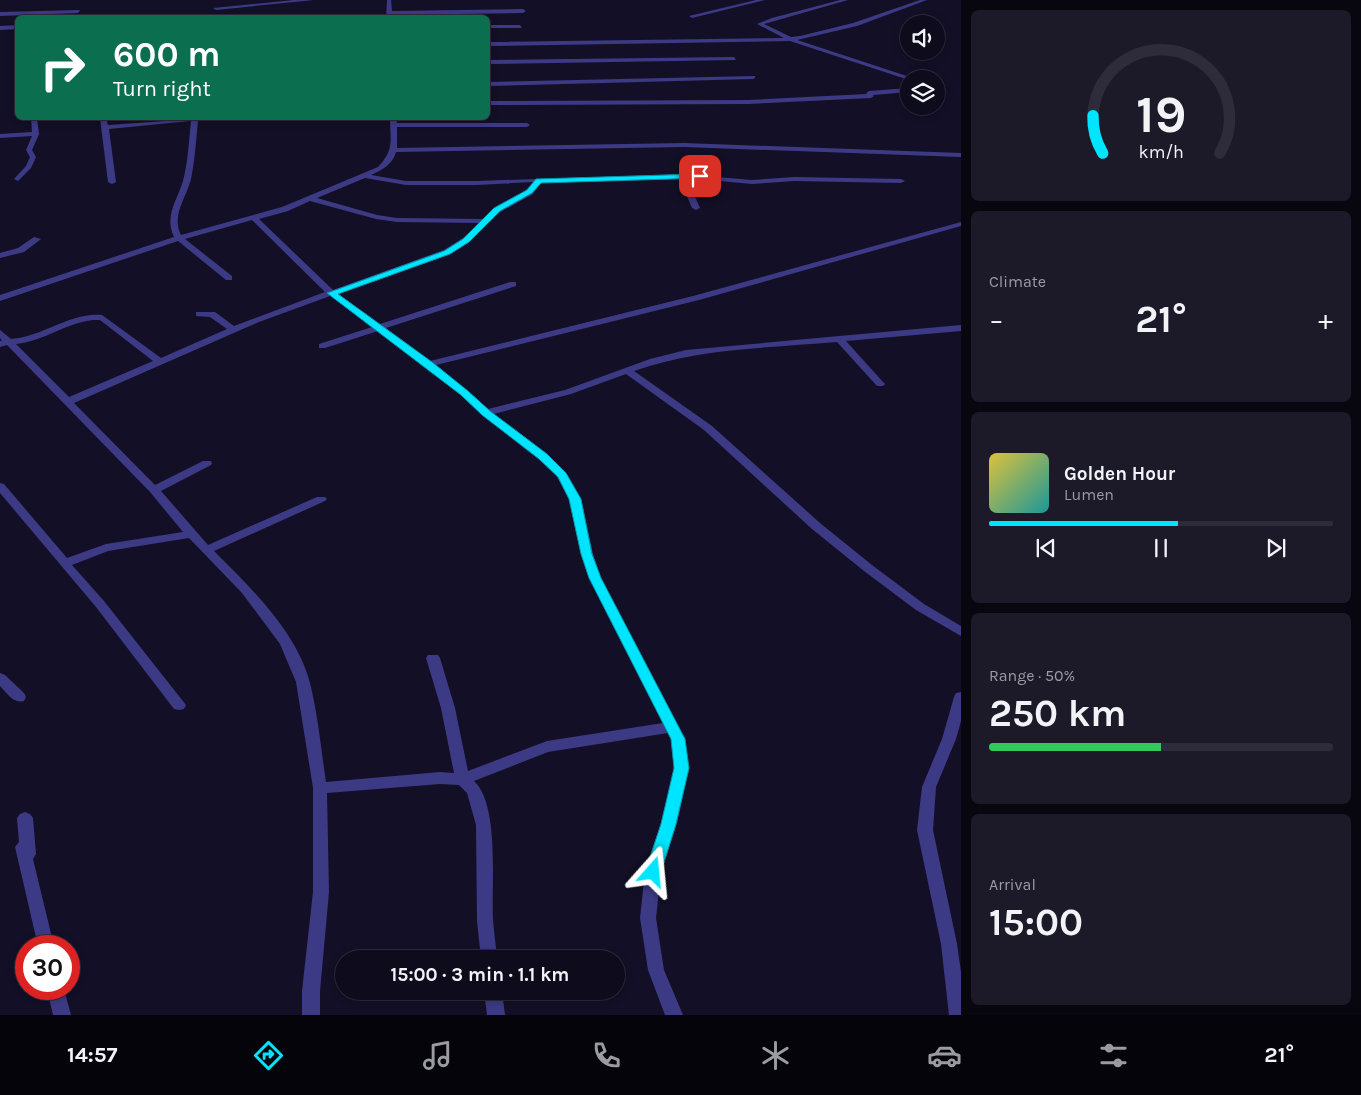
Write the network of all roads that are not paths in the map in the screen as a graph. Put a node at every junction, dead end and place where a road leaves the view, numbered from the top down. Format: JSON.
{"nodes":[{"id":1,"x":218,"y":0,"type":"edge"},
{"id":2,"x":312,"y":0,"type":"edge"},
{"id":3,"x":389,"y":0,"type":"edge"},
{"id":4,"x":763,"y":0,"type":"edge"},
{"id":5,"x":846,"y":0,"type":"edge"},
{"id":6,"x":925,"y":0,"type":"edge"},
{"id":7,"x":78,"y":11,"type":"dead end"},
{"id":8,"x":523,"y":12,"type":"dead end"},
{"id":9,"x":0,"y":14,"type":"edge"},
{"id":10,"x":389,"y":15,"type":"edge"},
{"id":11,"x":692,"y":16,"type":"dead end"},
{"id":12,"x":15,"y":27,"type":"edge"},
{"id":13,"x":490,"y":27,"type":"edge"},
{"id":14,"x":0,"y":28,"type":"edge"},
{"id":15,"x":520,"y":28,"type":"dead end"},
{"id":16,"x":790,"y":39,"type":"junction"},
{"id":17,"x":490,"y":44,"type":"edge"},
{"id":18,"x":734,"y":60,"type":"dead end"},
{"id":19,"x":490,"y":62,"type":"edge"},
{"id":20,"x":900,"y":75,"type":"edge"},
{"id":21,"x":753,"y":78,"type":"dead end"},
{"id":22,"x":490,"y":84,"type":"edge"},
{"id":23,"x":900,"y":91,"type":"edge"},
{"id":24,"x":490,"y":103,"type":"edge"},
{"id":25,"x":34,"y":120,"type":"edge"},
{"id":26,"x":104,"y":120,"type":"edge"},
{"id":27,"x":175,"y":120,"type":"edge"},
{"id":28,"x":195,"y":120,"type":"edge"},
{"id":29,"x":393,"y":121,"type":"edge"},
{"id":30,"x":527,"y":125,"type":"dead end"},
{"id":31,"x":106,"y":127,"type":"junction"},
{"id":32,"x":36,"y":134,"type":"junction"},
{"id":33,"x":0,"y":136,"type":"edge"},
{"id":34,"x":395,"y":150,"type":"junction"},
{"id":35,"x":961,"y":154,"type":"edge"},
{"id":36,"x":364,"y":176,"type":"junction"},
{"id":37,"x":682,"y":176,"type":"junction"},
{"id":38,"x":18,"y":179,"type":"dead end"},
{"id":39,"x":539,"y":180,"type":"junction"},
{"id":40,"x":901,"y":181,"type":"dead end"},
{"id":41,"x":112,"y":182,"type":"dead end"},
{"id":42,"x":311,"y":199,"type":"junction"},
{"id":43,"x":696,"y":208,"type":"dead end"},
{"id":44,"x":254,"y":218,"type":"junction"},
{"id":45,"x":484,"y":221,"type":"junction"},
{"id":46,"x":959,"y":226,"type":"edge"},
{"id":47,"x":179,"y":238,"type":"junction"},
{"id":48,"x":37,"y":239,"type":"dead end"},
{"id":49,"x":0,"y":256,"type":"edge"},
{"id":50,"x":229,"y":278,"type":"dead end"},
{"id":51,"x":513,"y":284,"type":"dead end"},
{"id":52,"x":331,"y":293,"type":"junction"},
{"id":53,"x":0,"y":298,"type":"edge"},
{"id":54,"x":199,"y":314,"type":"dead end"},
{"id":55,"x":961,"y":328,"type":"edge"},
{"id":56,"x":234,"y":330,"type":"junction"},
{"id":57,"x":0,"y":333,"type":"edge"},
{"id":58,"x":838,"y":338,"type":"junction"},
{"id":59,"x":4,"y":343,"type":"edge"},
{"id":60,"x":322,"y":346,"type":"dead end"},
{"id":61,"x":160,"y":362,"type":"junction"},
{"id":62,"x":428,"y":364,"type":"junction"},
{"id":63,"x":628,"y":371,"type":"junction"},
{"id":64,"x":880,"y":384,"type":"dead end"},
{"id":65,"x":69,"y":401,"type":"junction"},
{"id":66,"x":486,"y":413,"type":"junction"},
{"id":67,"x":207,"y":462,"type":"dead end"},
{"id":68,"x":0,"y":486,"type":"edge"},
{"id":69,"x":154,"y":490,"type":"junction"},
{"id":70,"x":321,"y":499,"type":"dead end"},
{"id":71,"x":192,"y":534,"type":"junction"},
{"id":72,"x":206,"y":550,"type":"junction"},
{"id":73,"x":64,"y":563,"type":"junction"},
{"id":74,"x":961,"y":632,"type":"edge"},
{"id":75,"x":433,"y":658,"type":"dead end"},
{"id":76,"x":0,"y":678,"type":"edge"},
{"id":77,"x":19,"y":697,"type":"dead end"},
{"id":78,"x":961,"y":697,"type":"edge"},
{"id":79,"x":179,"y":705,"type":"dead end"},
{"id":80,"x":672,"y":727,"type":"junction"},
{"id":81,"x":462,"y":779,"type":"junction"},
{"id":82,"x":320,"y":788,"type":"junction"},
{"id":83,"x":25,"y":818,"type":"dead end"},
{"id":84,"x":22,"y":847,"type":"dead end"},
{"id":85,"x":29,"y":874,"type":"junction"},
{"id":86,"x":43,"y":935,"type":"edge"},
{"id":87,"x":488,"y":950,"type":"edge"},
{"id":88,"x":59,"y":1000,"type":"edge"},
{"id":89,"x":494,"y":1000,"type":"edge"},
{"id":90,"x":62,"y":1015,"type":"edge"},
{"id":91,"x":311,"y":1015,"type":"edge"},
{"id":92,"x":496,"y":1015,"type":"edge"},
{"id":93,"x":674,"y":1015,"type":"edge"},
{"id":94,"x":958,"y":1015,"type":"edge"}],
"edges":[{"from":1,"to":2,"type":"street"},
{"from":3,"to":10,"type":"street"},
{"from":4,"to":11,"type":"street"},
{"from":5,"to":16,"type":"street"},
{"from":6,"to":16,"type":"street"},
{"from":7,"to":9,"type":"street"},
{"from":8,"to":10,"type":"street"},
{"from":12,"to":14,"type":"street"},
{"from":13,"to":15,"type":"street"},
{"from":16,"to":17,"type":"street"},
{"from":16,"to":20,"type":"street"},
{"from":18,"to":19,"type":"street"},
{"from":21,"to":22,"type":"street"},
{"from":23,"to":24,"type":"street"},
{"from":25,"to":32,"type":"street"},
{"from":26,"to":31,"type":"street"},
{"from":27,"to":31,"type":"street"},
{"from":28,"to":47,"type":"street"},
{"from":29,"to":30,"type":"street"},
{"from":29,"to":34,"type":"street"},
{"from":31,"to":41,"type":"street"},
{"from":32,"to":33,"type":"street"},
{"from":32,"to":38,"type":"street"},
{"from":34,"to":35,"type":"street"},
{"from":34,"to":36,"type":"street"},
{"from":36,"to":39,"type":"street"},
{"from":36,"to":42,"type":"street"},
{"from":37,"to":39,"type":"street"},
{"from":37,"to":40,"type":"street"},
{"from":37,"to":43,"type":"street"},
{"from":39,"to":45,"type":"street"},
{"from":42,"to":44,"type":"street"},
{"from":42,"to":45,"type":"street"},
{"from":44,"to":47,"type":"street"},
{"from":44,"to":52,"type":"street"},
{"from":45,"to":52,"type":"street"},
{"from":46,"to":62,"type":"street"},
{"from":47,"to":50,"type":"street"},
{"from":47,"to":53,"type":"street"},
{"from":48,"to":49,"type":"street"},
{"from":51,"to":60,"type":"street"},
{"from":52,"to":56,"type":"street"},
{"from":52,"to":62,"type":"street"},
{"from":54,"to":56,"type":"street"},
{"from":55,"to":58,"type":"street"},
{"from":56,"to":61,"type":"street"},
{"from":57,"to":59,"type":"street"},
{"from":58,"to":63,"type":"street"},
{"from":58,"to":64,"type":"street"},
{"from":59,"to":61,"type":"street"},
{"from":59,"to":65,"type":"street"},
{"from":61,"to":65,"type":"street"},
{"from":62,"to":66,"type":"street"},
{"from":63,"to":66,"type":"street"},
{"from":63,"to":74,"type":"street"},
{"from":65,"to":69,"type":"street"},
{"from":66,"to":80,"type":"street"},
{"from":67,"to":69,"type":"street"},
{"from":68,"to":73,"type":"street"},
{"from":69,"to":71,"type":"street"},
{"from":70,"to":72,"type":"street"},
{"from":71,"to":72,"type":"street"},
{"from":71,"to":73,"type":"street"},
{"from":72,"to":82,"type":"street"},
{"from":73,"to":79,"type":"street"},
{"from":75,"to":81,"type":"street"},
{"from":76,"to":77,"type":"street"},
{"from":78,"to":94,"type":"street"},
{"from":80,"to":81,"type":"street"},
{"from":80,"to":93,"type":"street"},
{"from":81,"to":82,"type":"street"},
{"from":81,"to":87,"type":"street"},
{"from":82,"to":91,"type":"street"},
{"from":83,"to":85,"type":"street"},
{"from":84,"to":85,"type":"street"},
{"from":85,"to":86,"type":"street"},
{"from":88,"to":90,"type":"street"},
{"from":89,"to":92,"type":"street"}]}
